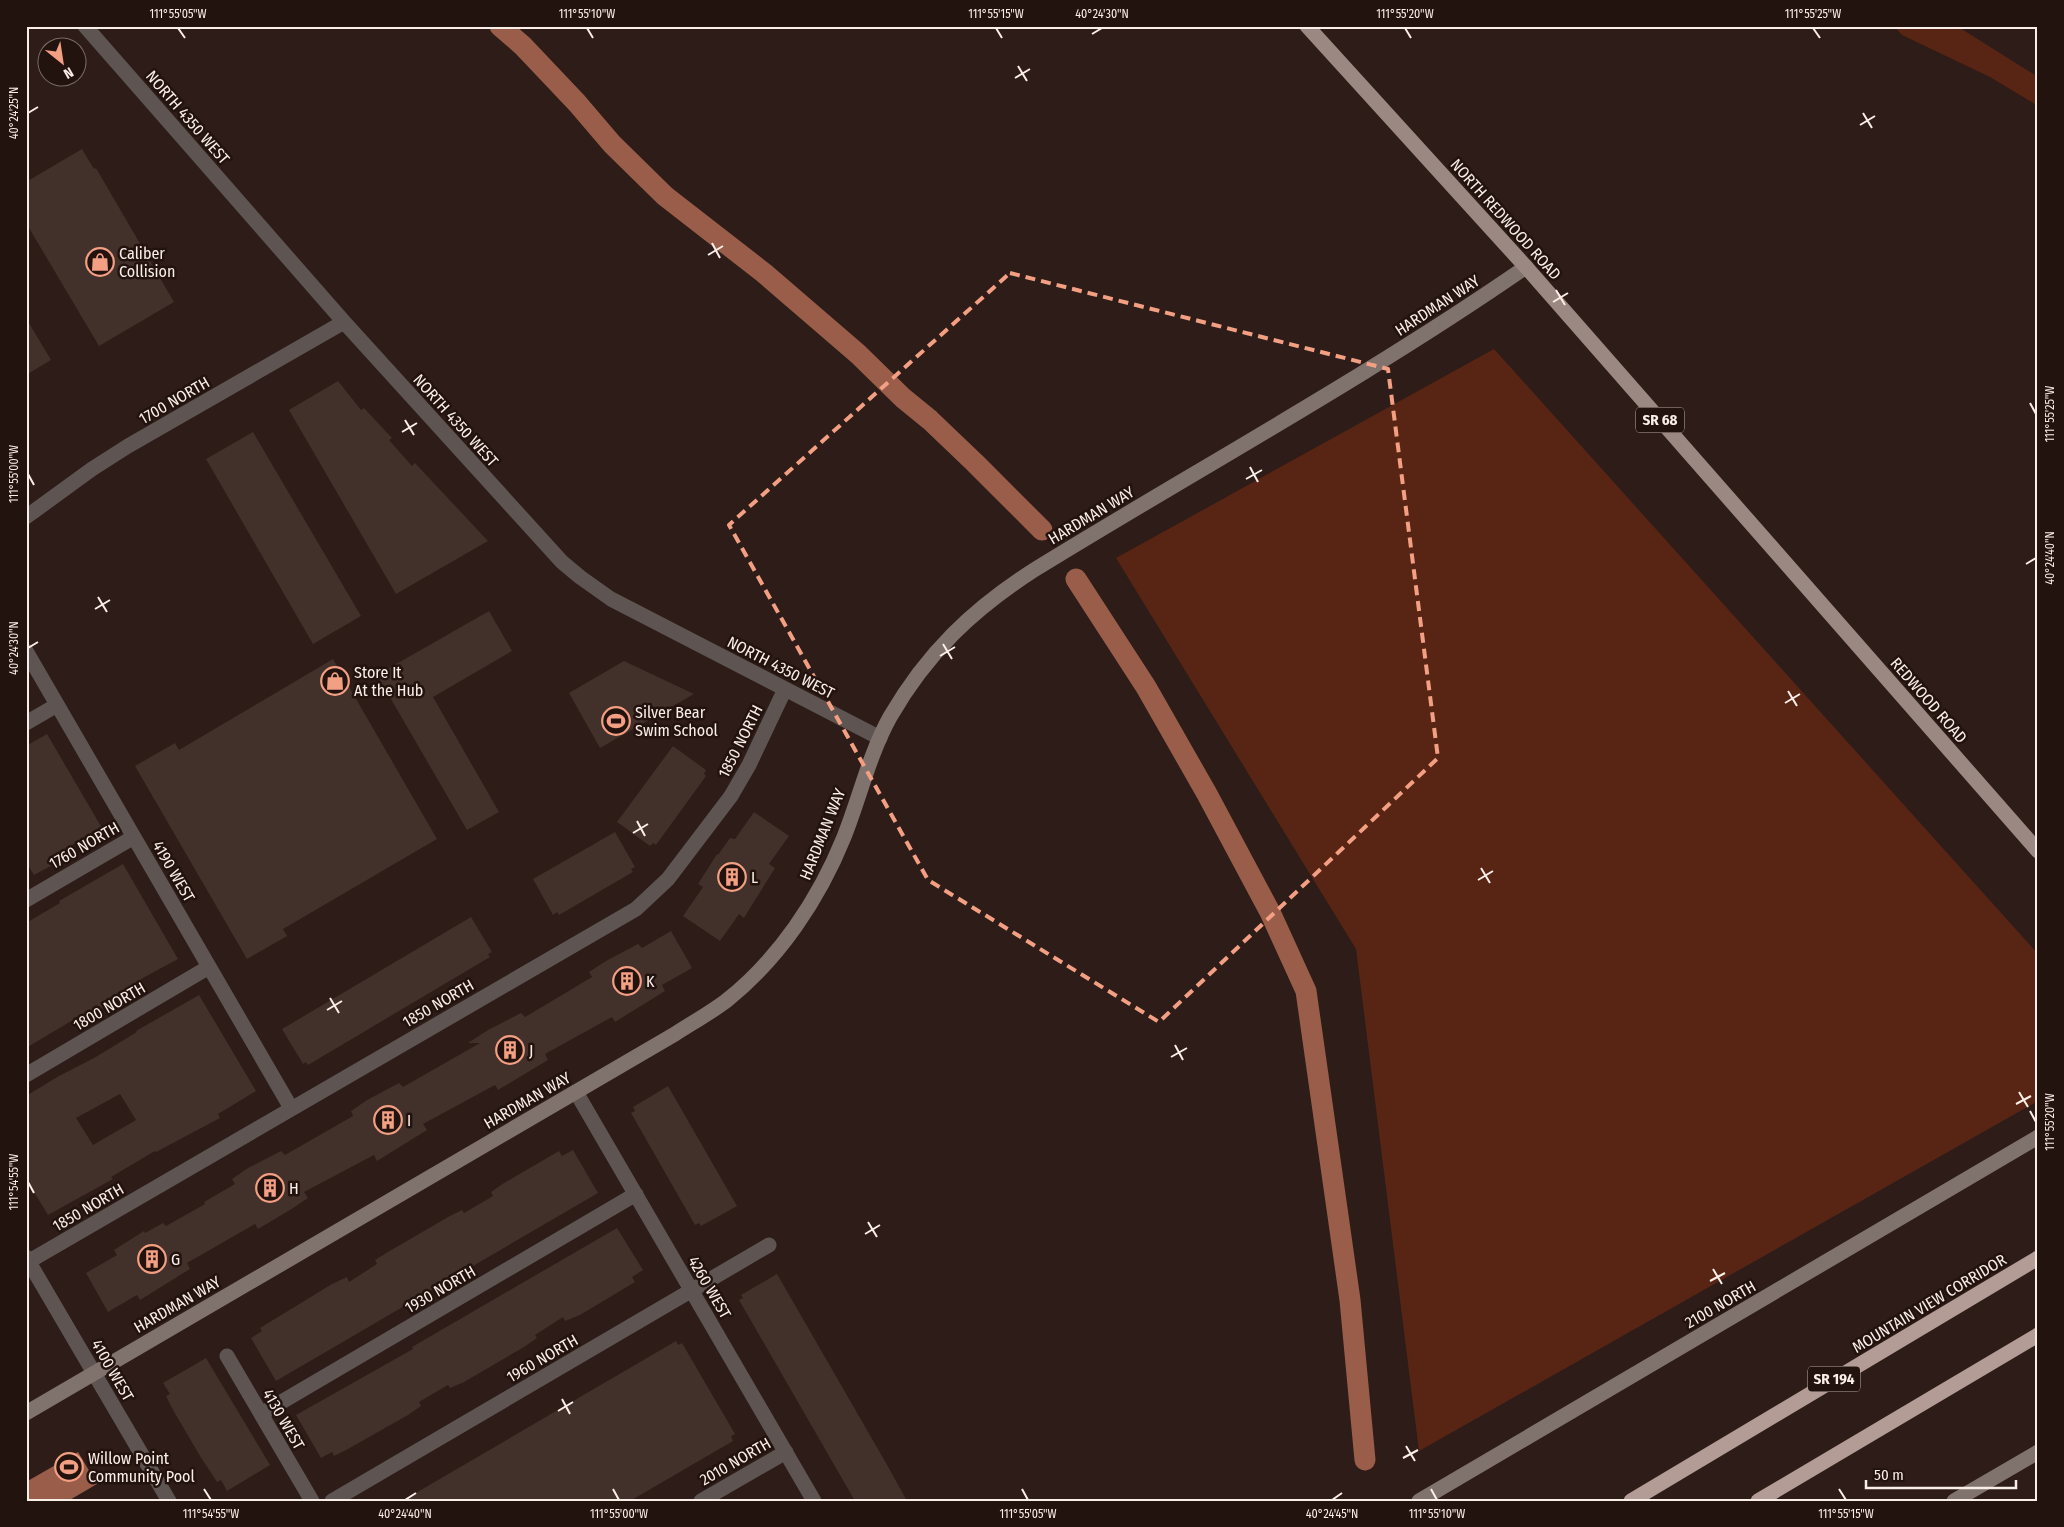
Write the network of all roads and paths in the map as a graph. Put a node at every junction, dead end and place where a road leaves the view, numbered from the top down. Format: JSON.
{"nodes":[{"id":1,"x":85,"y":26,"type":"edge"},
{"id":2,"x":1307,"y":26,"type":"edge"},
{"id":3,"x":1526,"y":267,"type":"junction"},
{"id":4,"x":344,"y":322,"type":"junction"},
{"id":5,"x":26,"y":517,"type":"edge"},
{"id":6,"x":1795,"y":573,"type":"joint"},
{"id":7,"x":26,"y":651,"type":"edge"},
{"id":8,"x":785,"y":689,"type":"junction"},
{"id":9,"x":57,"y":705,"type":"junction"},
{"id":10,"x":26,"y":723,"type":"edge"},
{"id":11,"x":880,"y":738,"type":"junction"},
{"id":12,"x":134,"y":837,"type":"junction"},
{"id":13,"x":2038,"y":850,"type":"edge"},
{"id":14,"x":26,"y":900,"type":"edge"},
{"id":15,"x":210,"y":967,"type":"junction"},
{"id":16,"x":26,"y":1075,"type":"edge"},
{"id":17,"x":576,"y":1092,"type":"junction"},
{"id":18,"x":291,"y":1108,"type":"junction"},
{"id":19,"x":2038,"y":1137,"type":"edge"},
{"id":20,"x":636,"y":1194,"type":"junction"},
{"id":21,"x":770,"y":1245,"type":"dead end"},
{"id":22,"x":2038,"y":1258,"type":"edge"},
{"id":23,"x":27,"y":1260,"type":"edge"},
{"id":24,"x":692,"y":1291,"type":"junction"},
{"id":25,"x":2038,"y":1335,"type":"edge"},
{"id":26,"x":227,"y":1356,"type":"dead end"},
{"id":27,"x":94,"y":1373,"type":"junction"},
{"id":28,"x":26,"y":1412,"type":"edge"},
{"id":29,"x":261,"y":1414,"type":"junction"},
{"id":30,"x":786,"y":1452,"type":"junction"},
{"id":31,"x":2038,"y":1452,"type":"edge"},
{"id":32,"x":169,"y":1501,"type":"edge"},
{"id":33,"x":312,"y":1501,"type":"edge"},
{"id":34,"x":332,"y":1501,"type":"edge"},
{"id":35,"x":701,"y":1501,"type":"edge"},
{"id":36,"x":814,"y":1501,"type":"edge"},
{"id":37,"x":1419,"y":1501,"type":"edge"},
{"id":38,"x":1631,"y":1501,"type":"edge"},
{"id":39,"x":1758,"y":1501,"type":"edge"},
{"id":40,"x":1954,"y":1501,"type":"edge"}],
"edges":[{"from":1,"to":4,"type":"street","name":"NORTH 4350 WEST"},
{"from":2,"to":3,"type":"main road","name":"NORTH REDWOOD ROAD","number":"SR 68"},
{"from":3,"to":6,"type":"main road","name":"NORTH REDWOOD ROAD","number":"SR 68"},
{"from":3,"to":11,"type":"street","name":"HARDMAN WAY"},
{"from":4,"to":5,"type":"street","name":"1700 NORTH"},
{"from":4,"to":8,"type":"street","name":"NORTH 4350 WEST"},
{"from":6,"to":13,"type":"main road","name":"REDWOOD ROAD","number":"SR 68"},
{"from":7,"to":9,"type":"street","name":"4190 WEST"},
{"from":8,"to":11,"type":"street","name":"NORTH 4350 WEST"},
{"from":8,"to":18,"type":"street","name":"1850 NORTH"},
{"from":9,"to":10,"type":"street"},
{"from":9,"to":12,"type":"street","name":"4190 WEST"},
{"from":11,"to":17,"type":"street","name":"HARDMAN WAY"},
{"from":12,"to":14,"type":"street","name":"1760 NORTH"},
{"from":12,"to":15,"type":"street","name":"4190 WEST"},
{"from":15,"to":16,"type":"street","name":"1800 NORTH"},
{"from":15,"to":18,"type":"street","name":"4190 WEST"},
{"from":17,"to":20,"type":"street","name":"4260 WEST"},
{"from":17,"to":27,"type":"street","name":"HARDMAN WAY"},
{"from":18,"to":23,"type":"street","name":"1850 NORTH"},
{"from":19,"to":37,"type":"street","name":"2100 NORTH"},
{"from":20,"to":24,"type":"street","name":"4260 WEST"},
{"from":20,"to":29,"type":"street","name":"1930 NORTH"},
{"from":21,"to":24,"type":"street","name":"1960 NORTH"},
{"from":22,"to":38,"type":"highway","name":"MOUNTAIN VIEW CORRIDOR","number":"SR 194"},
{"from":23,"to":27,"type":"street","name":"4100 WEST"},
{"from":24,"to":30,"type":"street","name":"4260 WEST"},
{"from":24,"to":34,"type":"street","name":"1960 NORTH"},
{"from":25,"to":39,"type":"highway"},
{"from":26,"to":29,"type":"street","name":"4130 WEST"},
{"from":27,"to":28,"type":"street","name":"HARDMAN WAY"},
{"from":27,"to":32,"type":"street","name":"4100 WEST"},
{"from":29,"to":33,"type":"street","name":"4130 WEST"},
{"from":30,"to":35,"type":"street","name":"2010 NORTH"},
{"from":30,"to":36,"type":"street","name":"4260 WEST"},
{"from":31,"to":40,"type":"street"}]}
